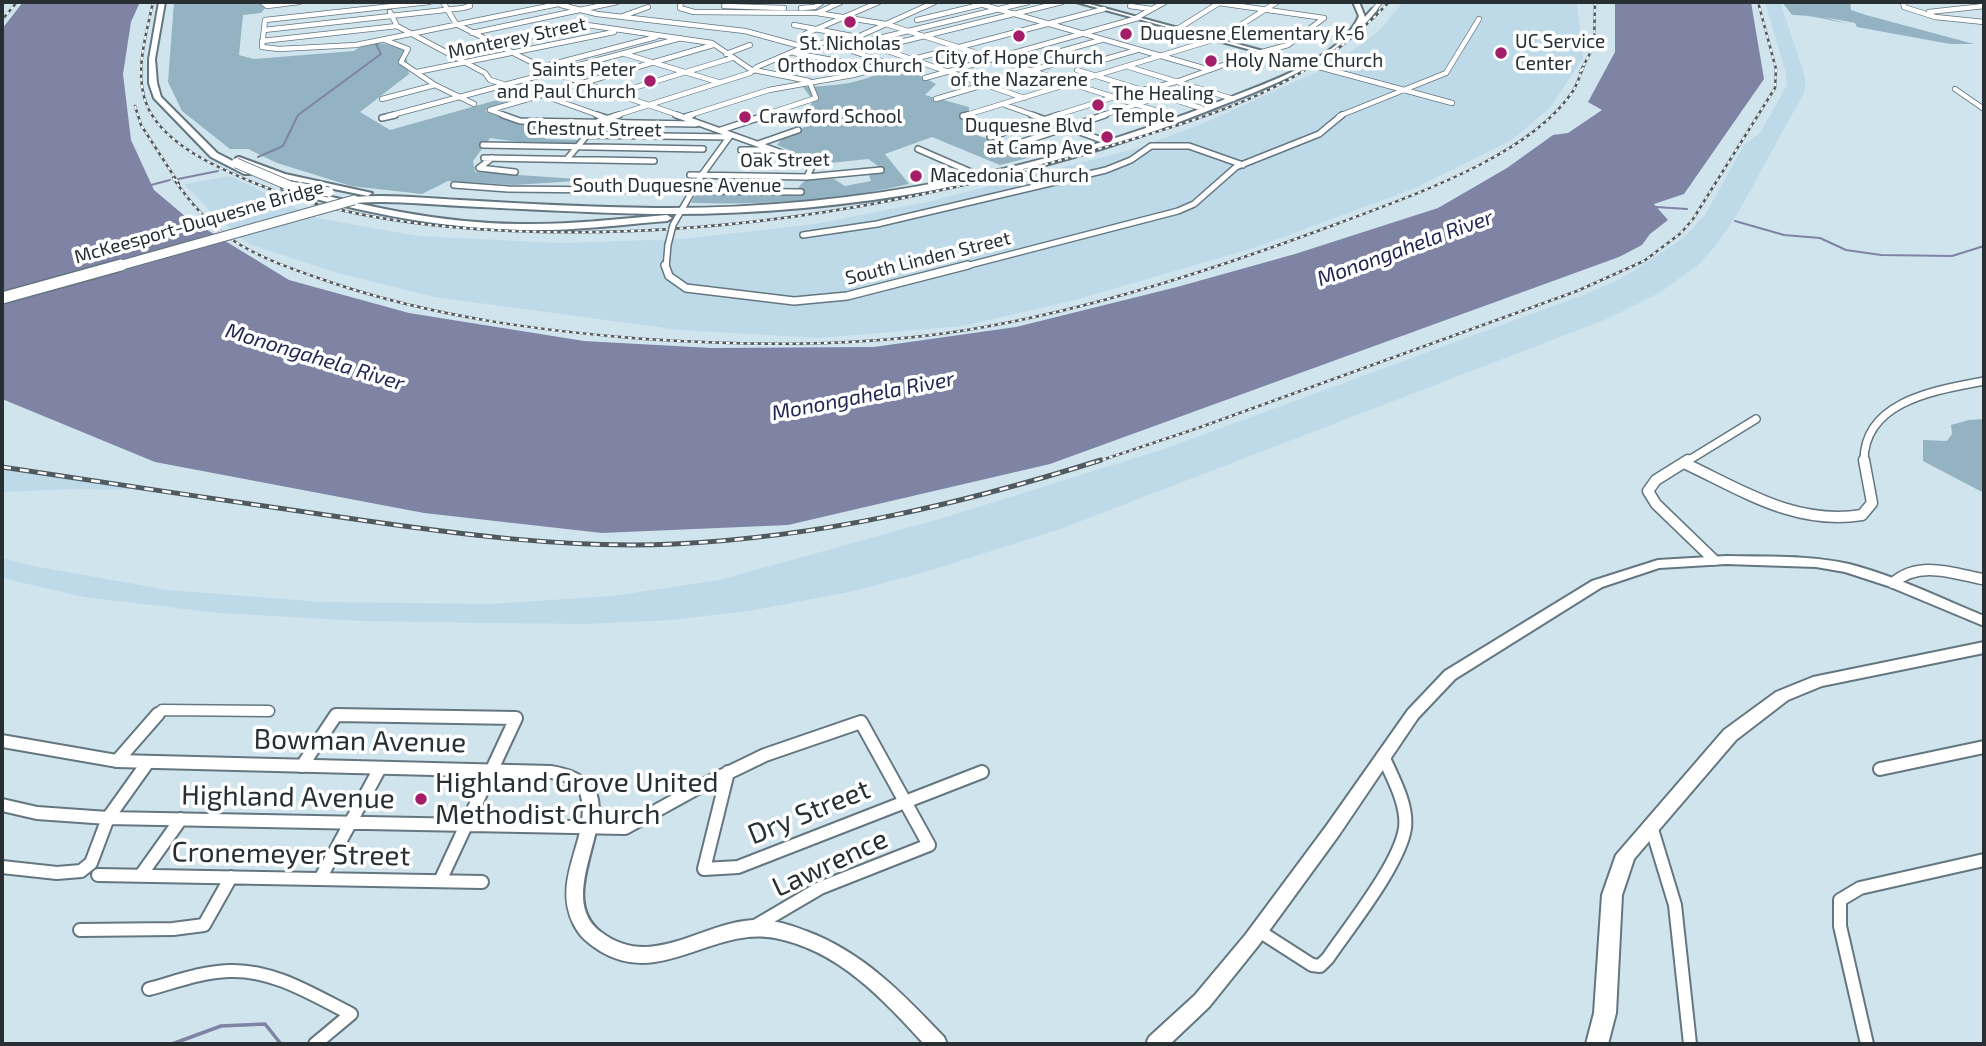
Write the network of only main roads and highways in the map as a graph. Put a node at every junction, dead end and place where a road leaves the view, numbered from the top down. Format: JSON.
{"nodes":[{"id":1,"x":162,"y":2,"type":"edge"},
{"id":2,"x":1356,"y":6,"type":"edge"},
{"id":3,"x":1352,"y":31,"type":"junction"},
{"id":4,"x":1233,"y":97,"type":"junction"},
{"id":5,"x":195,"y":135,"type":"junction"},
{"id":6,"x":233,"y":164,"type":"junction"},
{"id":7,"x":252,"y":165,"type":"junction"},
{"id":8,"x":977,"y":175,"type":"junction"},
{"id":9,"x":408,"y":197,"type":"junction"},
{"id":10,"x":347,"y":200,"type":"junction"},
{"id":11,"x":520,"y":205,"type":"junction"},
{"id":12,"x":535,"y":213,"type":"junction"},
{"id":13,"x":677,"y":215,"type":"junction"},
{"id":14,"x":581,"y":225,"type":"junction"},
{"id":15,"x":2,"y":297,"type":"edge"},
{"id":16,"x":1984,"y":621,"type":"edge"},
{"id":17,"x":1984,"y":647,"type":"edge"},
{"id":18,"x":2,"y":741,"type":"edge"},
{"id":19,"x":937,"y":1044,"type":"edge"},
{"id":20,"x":1157,"y":1044,"type":"edge"},
{"id":21,"x":1597,"y":1044,"type":"edge"}],
"edges":[{"from":1,"to":5,"type":"main road"},
{"from":2,"to":3,"type":"main road"},
{"from":2,"to":3,"type":"main road"},
{"from":3,"to":4,"type":"main road"},
{"from":4,"to":8,"type":"main road","name":"South Duquesne Avenue"},
{"from":4,"to":8,"type":"main road"},
{"from":5,"to":6,"type":"main road"},
{"from":5,"to":7,"type":"main road"},
{"from":6,"to":10,"type":"main road","bridge":true},
{"from":6,"to":14,"type":"main road","bridge":true},
{"from":7,"to":9,"type":"main road"},
{"from":7,"to":12,"type":"main road"},
{"from":8,"to":13,"type":"main road","name":"South Duquesne Avenue"},
{"from":8,"to":13,"type":"main road"},
{"from":9,"to":10,"type":"main road","name":"McKeesport-Duquesne Bridge"},
{"from":9,"to":13,"type":"main road","name":"South Duquesne Avenue"},
{"from":10,"to":11,"type":"main road","name":"South Duquesne Avenue"},
{"from":10,"to":15,"type":"main road","name":"McKeesport-Duquesne Bridge","bridge":true},
{"from":10,"to":15,"type":"main road","name":"McKeesport-Duquesne Bridge","bridge":true},
{"from":11,"to":12,"type":"main road"},
{"from":11,"to":13,"type":"main road","name":"South Duquesne Avenue"},
{"from":12,"to":14,"type":"main road"},
{"from":13,"to":14,"type":"main road"},
{"from":16,"to":20,"type":"main road"},
{"from":17,"to":21,"type":"main road"},
{"from":18,"to":19,"type":"main road","name":"Bowman Avenue"}]}
